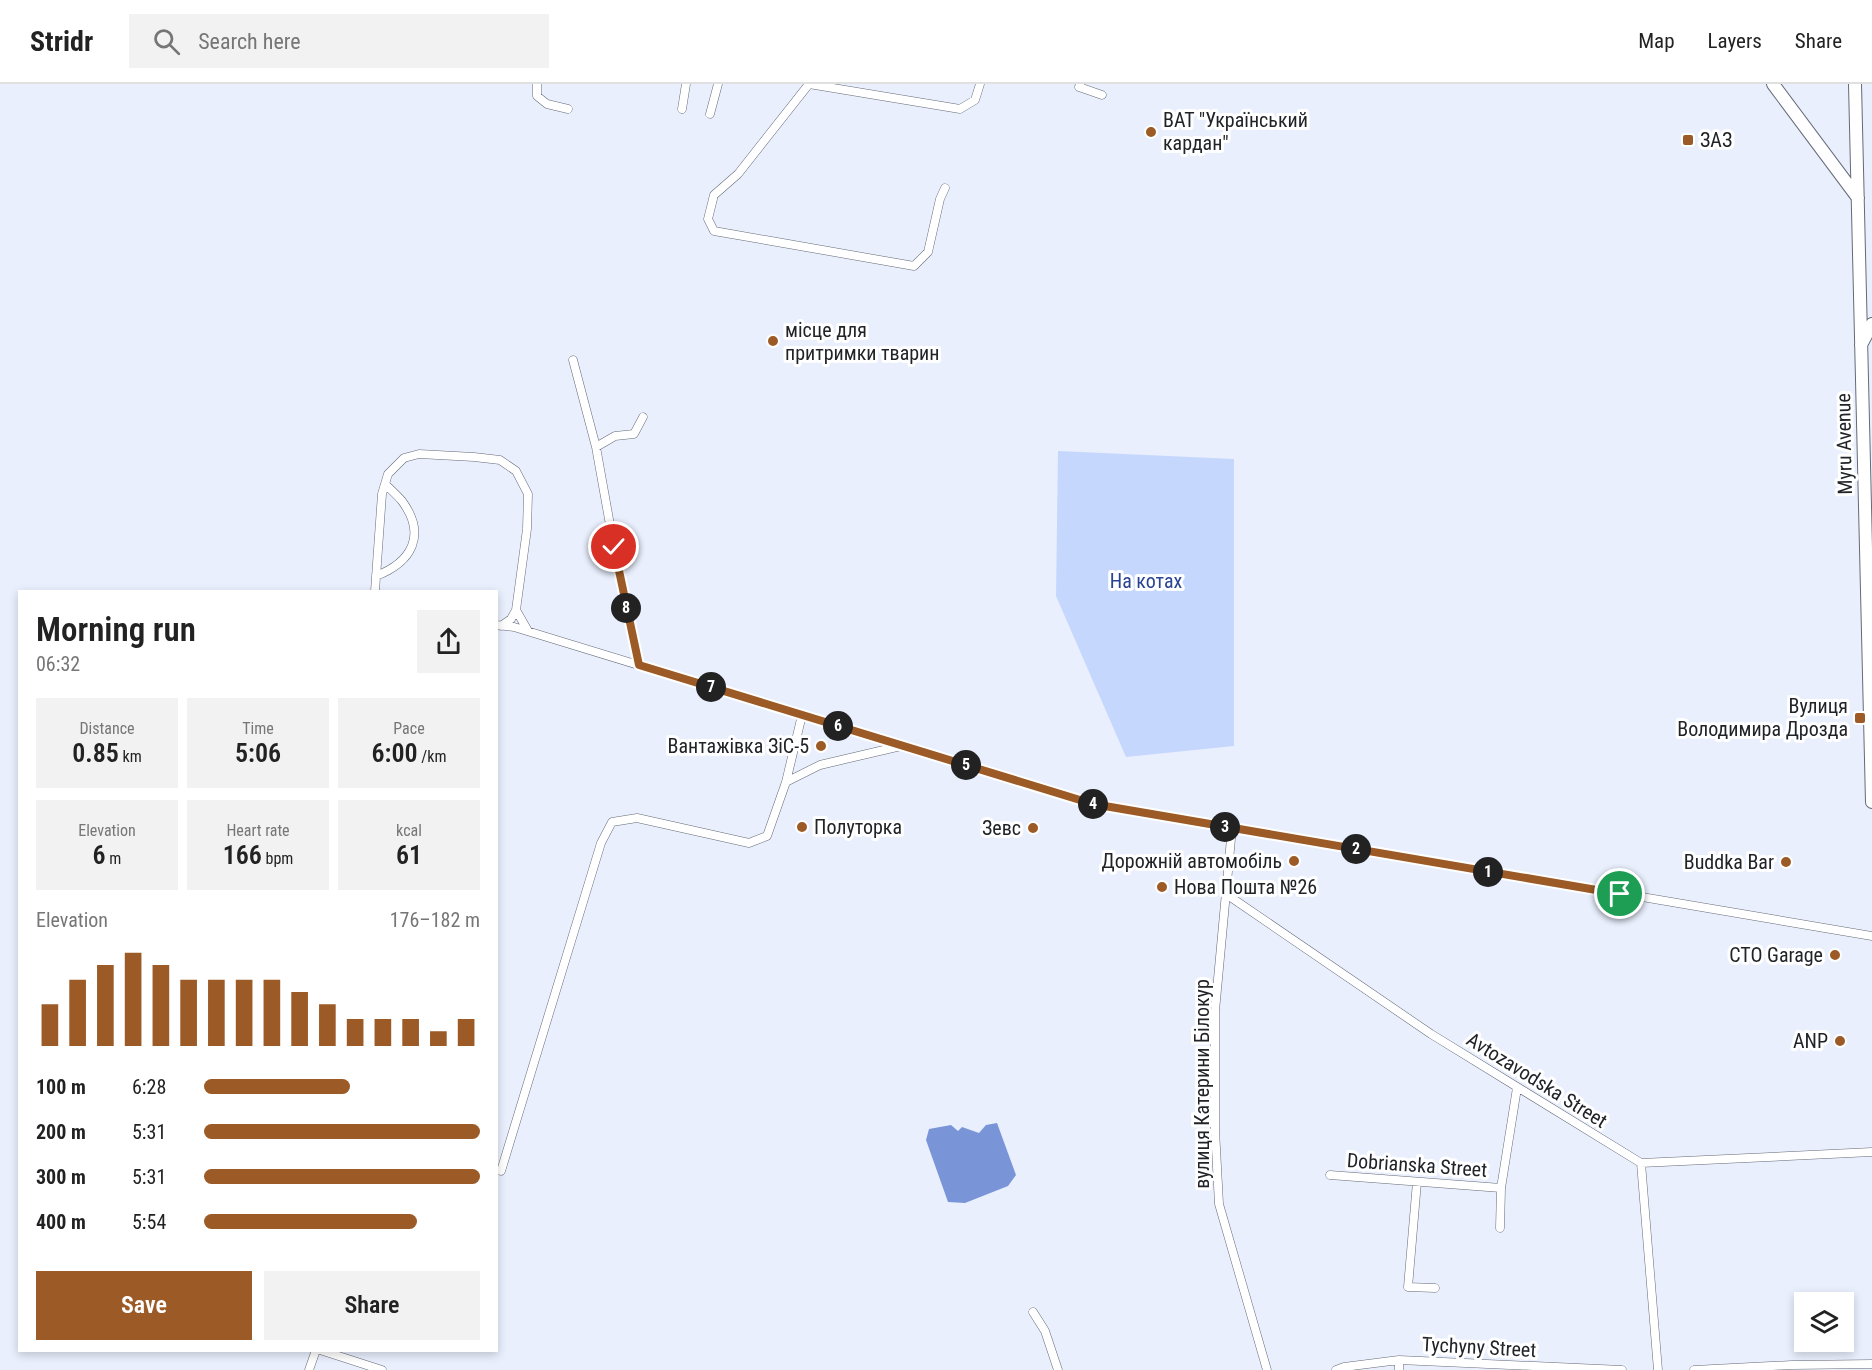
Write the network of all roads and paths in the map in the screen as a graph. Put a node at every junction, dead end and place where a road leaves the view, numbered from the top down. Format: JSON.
{"nodes":[{"id":1,"x":537,"y":84,"type":"edge"},
{"id":2,"x":686,"y":84,"type":"edge"},
{"id":3,"x":718,"y":84,"type":"edge"},
{"id":4,"x":815,"y":84,"type":"edge"},
{"id":5,"x":980,"y":84,"type":"edge"},
{"id":6,"x":1080,"y":84,"type":"edge"},
{"id":7,"x":1773,"y":84,"type":"edge"},
{"id":8,"x":1855,"y":84,"type":"edge"},
{"id":9,"x":1102,"y":95,"type":"dead end"},
{"id":10,"x":568,"y":109,"type":"dead end"},
{"id":11,"x":682,"y":109,"type":"dead end"},
{"id":12,"x":710,"y":114,"type":"dead end"},
{"id":13,"x":945,"y":188,"type":"dead end"},
{"id":14,"x":1858,"y":198,"type":"junction"},
{"id":15,"x":1872,"y":249,"type":"edge"},
{"id":16,"x":1859,"y":252,"type":"junction"},
{"id":17,"x":1872,"y":324,"type":"edge"},
{"id":18,"x":1861,"y":346,"type":"junction"},
{"id":19,"x":573,"y":360,"type":"dead end"},
{"id":20,"x":643,"y":417,"type":"dead end"},
{"id":21,"x":596,"y":447,"type":"junction"},
{"id":22,"x":385,"y":484,"type":"junction"},
{"id":23,"x":376,"y":576,"type":"junction"},
{"id":24,"x":375,"y":590,"type":"edge"},
{"id":25,"x":516,"y":610,"type":"junction"},
{"id":26,"x":499,"y":626,"type":"edge"},
{"id":27,"x":528,"y":631,"type":"junction"},
{"id":28,"x":639,"y":665,"type":"junction"},
{"id":29,"x":802,"y":715,"type":"junction"},
{"id":30,"x":902,"y":745,"type":"junction"},
{"id":31,"x":786,"y":782,"type":"junction"},
{"id":32,"x":1872,"y":802,"type":"edge"},
{"id":33,"x":1232,"y":828,"type":"junction"},
{"id":34,"x":1226,"y":894,"type":"junction"},
{"id":35,"x":1872,"y":936,"type":"edge"},
{"id":36,"x":1517,"y":1088,"type":"junction"},
{"id":37,"x":1872,"y":1152,"type":"edge"},
{"id":38,"x":1641,"y":1163,"type":"junction"},
{"id":39,"x":501,"y":1171,"type":"dead end"},
{"id":40,"x":1330,"y":1175,"type":"dead end"},
{"id":41,"x":1417,"y":1182,"type":"junction"},
{"id":42,"x":1501,"y":1188,"type":"junction"},
{"id":43,"x":1500,"y":1228,"type":"dead end"},
{"id":44,"x":1435,"y":1288,"type":"dead end"},
{"id":45,"x":1033,"y":1312,"type":"dead end"},
{"id":46,"x":317,"y":1352,"type":"edge"},
{"id":47,"x":324,"y":1352,"type":"edge"},
{"id":48,"x":1399,"y":1360,"type":"junction"},
{"id":49,"x":1872,"y":1364,"type":"edge"},
{"id":50,"x":309,"y":1370,"type":"edge"},
{"id":51,"x":381,"y":1370,"type":"edge"},
{"id":52,"x":1058,"y":1370,"type":"edge"},
{"id":53,"x":1267,"y":1370,"type":"edge"},
{"id":54,"x":1336,"y":1370,"type":"edge"},
{"id":55,"x":1399,"y":1370,"type":"edge"},
{"id":56,"x":1622,"y":1370,"type":"edge"},
{"id":57,"x":1658,"y":1370,"type":"edge"},
{"id":58,"x":1694,"y":1370,"type":"edge"}],
"edges":[{"from":1,"to":10,"type":"street"},
{"from":2,"to":11,"type":"street"},
{"from":3,"to":12,"type":"street"},
{"from":4,"to":5,"type":"street"},
{"from":4,"to":13,"type":"street"},
{"from":6,"to":9,"type":"street"},
{"from":7,"to":14,"type":"main road"},
{"from":8,"to":14,"type":"main road","name":"Myru Avenue"},
{"from":14,"to":16,"type":"main road","name":"Myru Avenue"},
{"from":15,"to":16,"type":"main road"},
{"from":16,"to":18,"type":"main road","name":"Myru Avenue"},
{"from":17,"to":18,"type":"main road"},
{"from":18,"to":32,"type":"main road","name":"Myru Avenue"},
{"from":19,"to":21,"type":"street"},
{"from":20,"to":21,"type":"street"},
{"from":21,"to":28,"type":"street"},
{"from":22,"to":23,"type":"street"},
{"from":22,"to":23,"type":"street"},
{"from":22,"to":25,"type":"street"},
{"from":23,"to":24,"type":"street"},
{"from":25,"to":26,"type":"street"},
{"from":25,"to":27,"type":"street"},
{"from":26,"to":27,"type":"street"},
{"from":27,"to":28,"type":"street"},
{"from":28,"to":29,"type":"street"},
{"from":29,"to":30,"type":"street"},
{"from":29,"to":31,"type":"street"},
{"from":30,"to":31,"type":"street"},
{"from":30,"to":33,"type":"street"},
{"from":31,"to":39,"type":"street"},
{"from":33,"to":34,"type":"street","name":"вулиця Катерини Білокур"},
{"from":33,"to":35,"type":"street"},
{"from":34,"to":36,"type":"street","name":"Avtozavodska Street"},
{"from":34,"to":53,"type":"street","name":"вулиця Катерини Білокур"},
{"from":36,"to":38,"type":"street","name":"Avtozavodska Street"},
{"from":36,"to":42,"type":"street","name":"Dobrianska Street"},
{"from":37,"to":38,"type":"street"},
{"from":38,"to":57,"type":"street"},
{"from":40,"to":41,"type":"street","name":"Dobrianska Street"},
{"from":41,"to":42,"type":"street","name":"Dobrianska Street"},
{"from":41,"to":44,"type":"street"},
{"from":42,"to":43,"type":"street","name":"Dobrianska Street"},
{"from":45,"to":52,"type":"street"},
{"from":46,"to":50,"type":"street"},
{"from":47,"to":51,"type":"street"},
{"from":48,"to":54,"type":"street","name":"Tychyny Street"},
{"from":48,"to":55,"type":"street"},
{"from":48,"to":56,"type":"street","name":"Tychyny Street"},
{"from":49,"to":58,"type":"street"}]}
